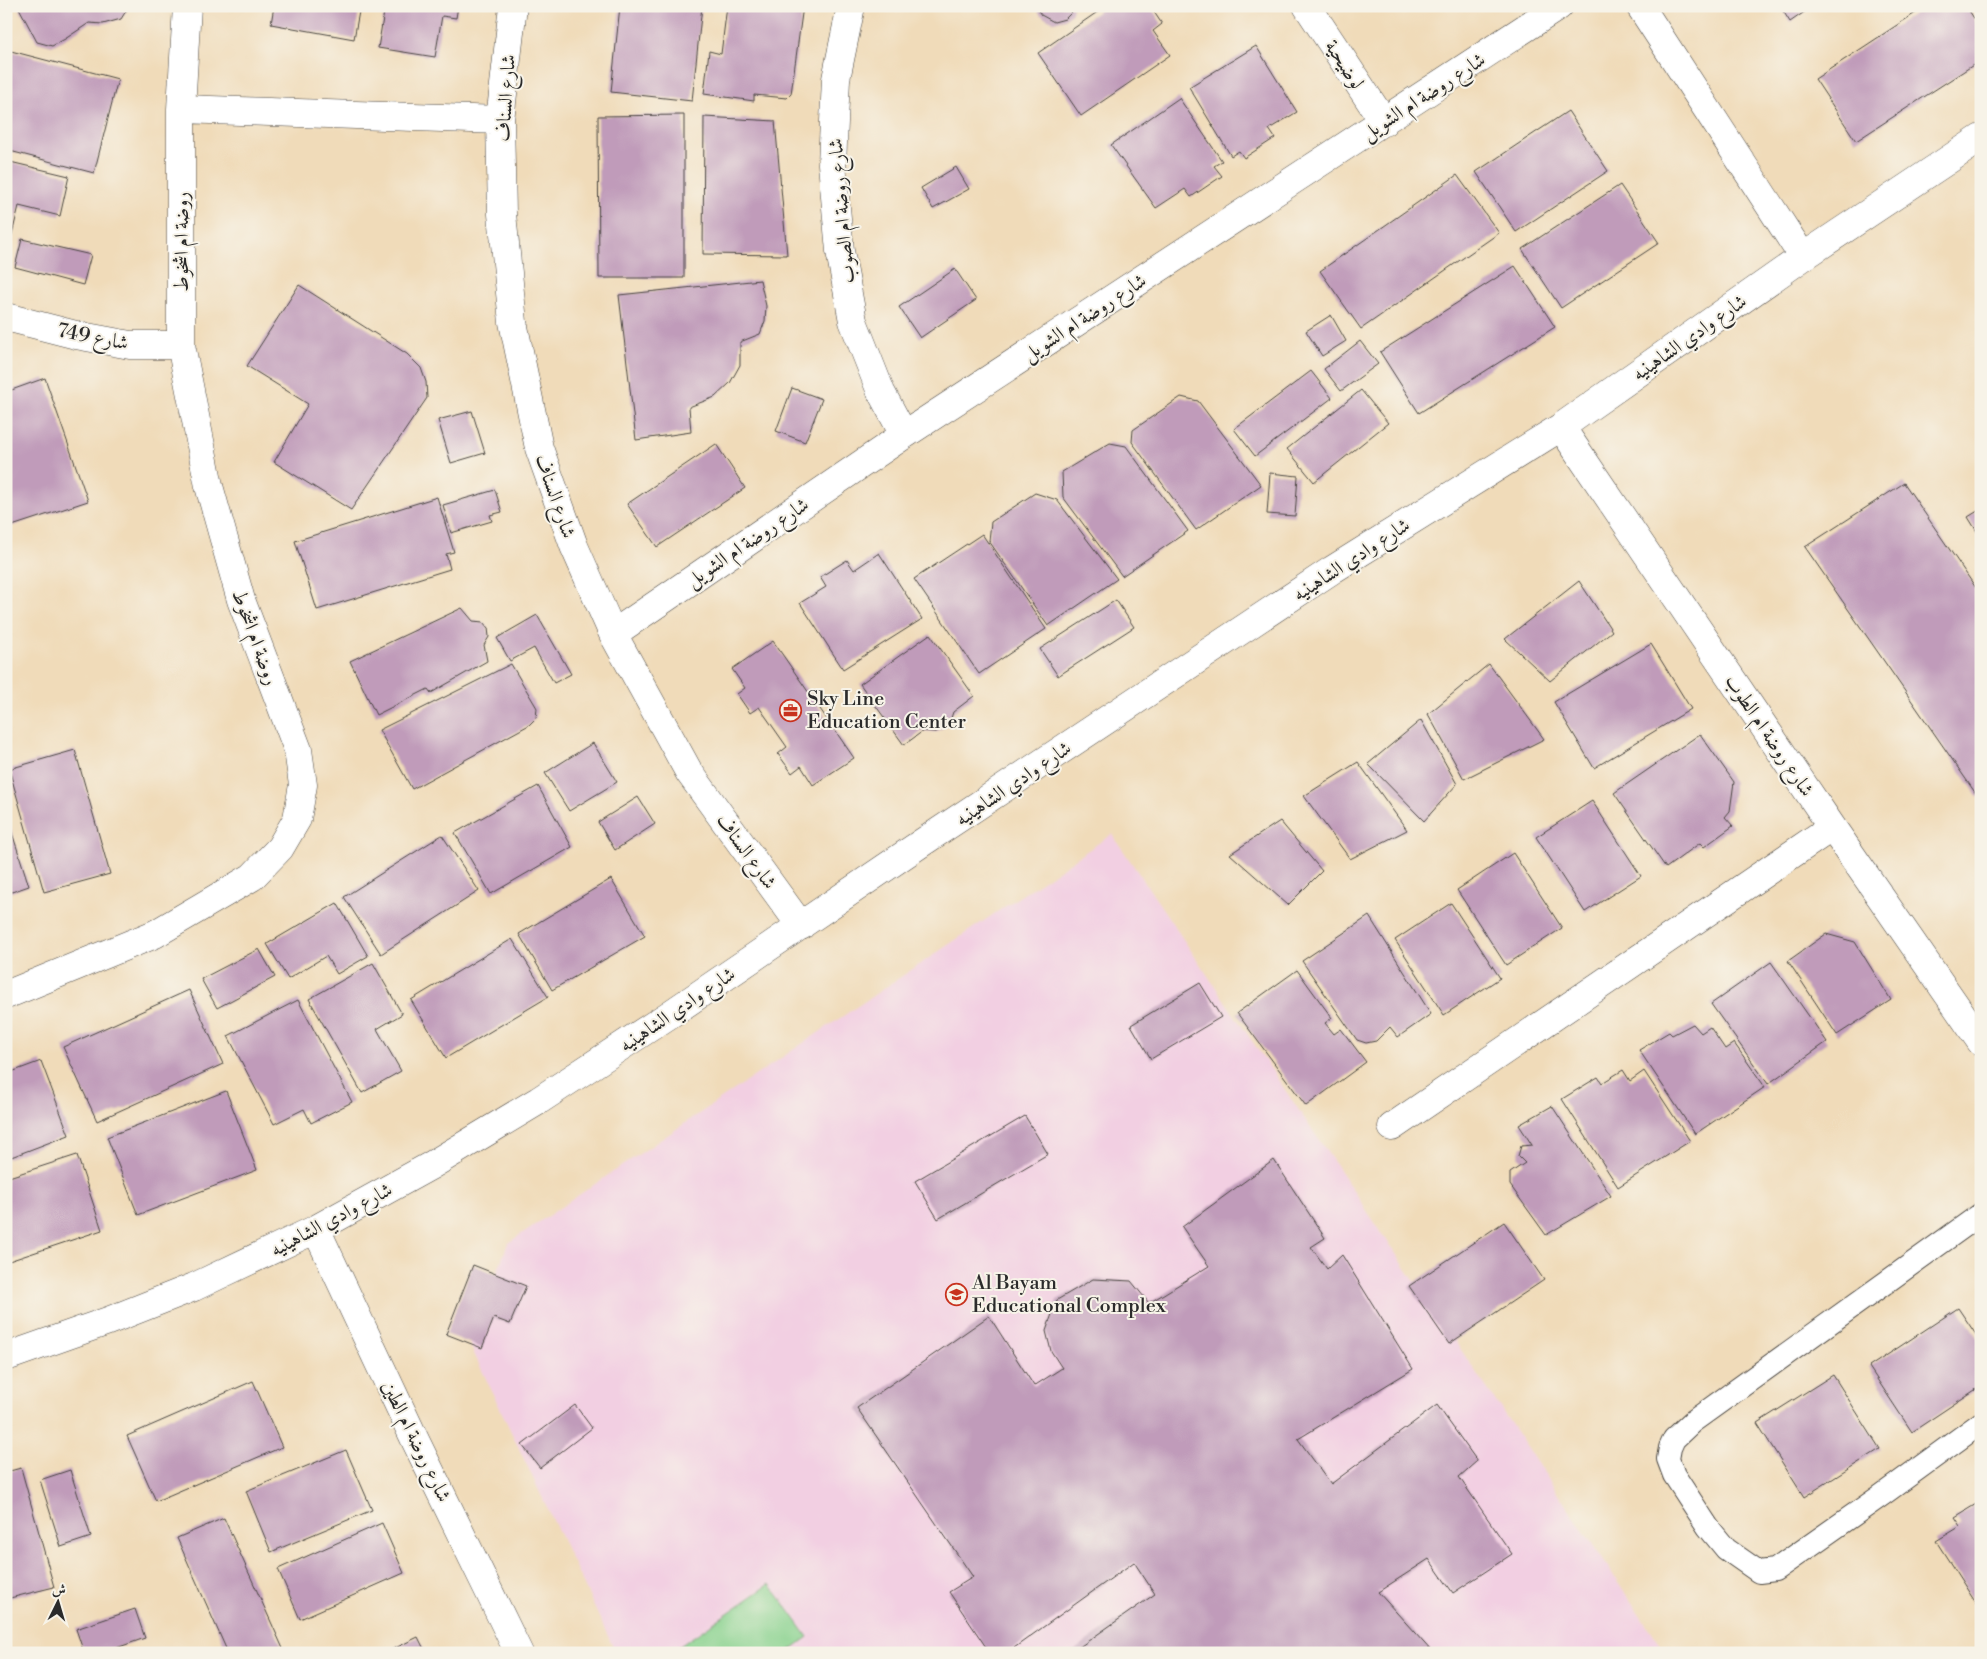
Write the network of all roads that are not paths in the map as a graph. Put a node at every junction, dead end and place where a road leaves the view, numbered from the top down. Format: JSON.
{"nodes":[{"id":1,"x":187,"y":6,"type":"edge"},
{"id":2,"x":513,"y":6,"type":"edge"},
{"id":3,"x":851,"y":6,"type":"edge"},
{"id":4,"x":1307,"y":6,"type":"edge"},
{"id":5,"x":1559,"y":6,"type":"edge"},
{"id":6,"x":1640,"y":6,"type":"edge"},
{"id":7,"x":181,"y":109,"type":"junction"},
{"id":8,"x":500,"y":120,"type":"junction"},
{"id":9,"x":1384,"y":122,"type":"junction"},
{"id":10,"x":1981,"y":138,"type":"edge"},
{"id":11,"x":1803,"y":257,"type":"junction"},
{"id":12,"x":6,"y":317,"type":"edge"},
{"id":13,"x":181,"y":345,"type":"junction"},
{"id":14,"x":1561,"y":427,"type":"junction"},
{"id":15,"x":904,"y":435,"type":"junction"},
{"id":16,"x":613,"y":634,"type":"junction"},
{"id":17,"x":1832,"y":827,"type":"junction"},
{"id":18,"x":800,"y":926,"type":"junction"},
{"id":19,"x":6,"y":995,"type":"edge"},
{"id":20,"x":1981,"y":1042,"type":"edge"},
{"id":21,"x":1392,"y":1128,"type":"dead end"},
{"id":22,"x":1981,"y":1214,"type":"edge"},
{"id":23,"x":316,"y":1229,"type":"junction"},
{"id":24,"x":6,"y":1357,"type":"edge"},
{"id":25,"x":1981,"y":1423,"type":"edge"},
{"id":26,"x":519,"y":1653,"type":"edge"}],
"edges":[{"from":1,"to":7,"type":"street","name":"روضة ام اشخوط"},
{"from":2,"to":8,"type":"street","name":"شارع السناف"},
{"from":3,"to":15,"type":"street","name":"شارع روضة ام الصوب"},
{"from":4,"to":9,"type":"street","name":"لوضيحية"},
{"from":5,"to":9,"type":"street","name":"شارع روضة ام الشويل"},
{"from":6,"to":11,"type":"street"},
{"from":7,"to":8,"type":"street"},
{"from":7,"to":13,"type":"street","name":"روضة ام اشخوط"},
{"from":8,"to":16,"type":"street","name":"شارع السناف"},
{"from":9,"to":15,"type":"street","name":"شارع روضة ام الشويل"},
{"from":10,"to":11,"type":"street","name":"شارع وادي الشاهينيه"},
{"from":11,"to":14,"type":"street","name":"شارع وادي الشاهينيه"},
{"from":12,"to":13,"type":"street","name":"شارع 749"},
{"from":13,"to":19,"type":"street","name":"روضة ام اشخوط"},
{"from":14,"to":17,"type":"street","name":"شارع روضة ام الطوب"},
{"from":14,"to":18,"type":"street","name":"شارع وادي الشاهينيه"},
{"from":15,"to":16,"type":"street","name":"شارع روضة ام الشويل"},
{"from":16,"to":18,"type":"street","name":"شارع السناف"},
{"from":17,"to":20,"type":"street","name":"شارع روضة ام الطوب"},
{"from":17,"to":21,"type":"street"},
{"from":18,"to":23,"type":"street","name":"شارع وادي الشاهينيه"},
{"from":22,"to":25,"type":"lane"},
{"from":23,"to":24,"type":"street","name":"شارع وادي الشاهينيه"},
{"from":23,"to":26,"type":"street","name":"شارع روضة ام الطين"}]}
